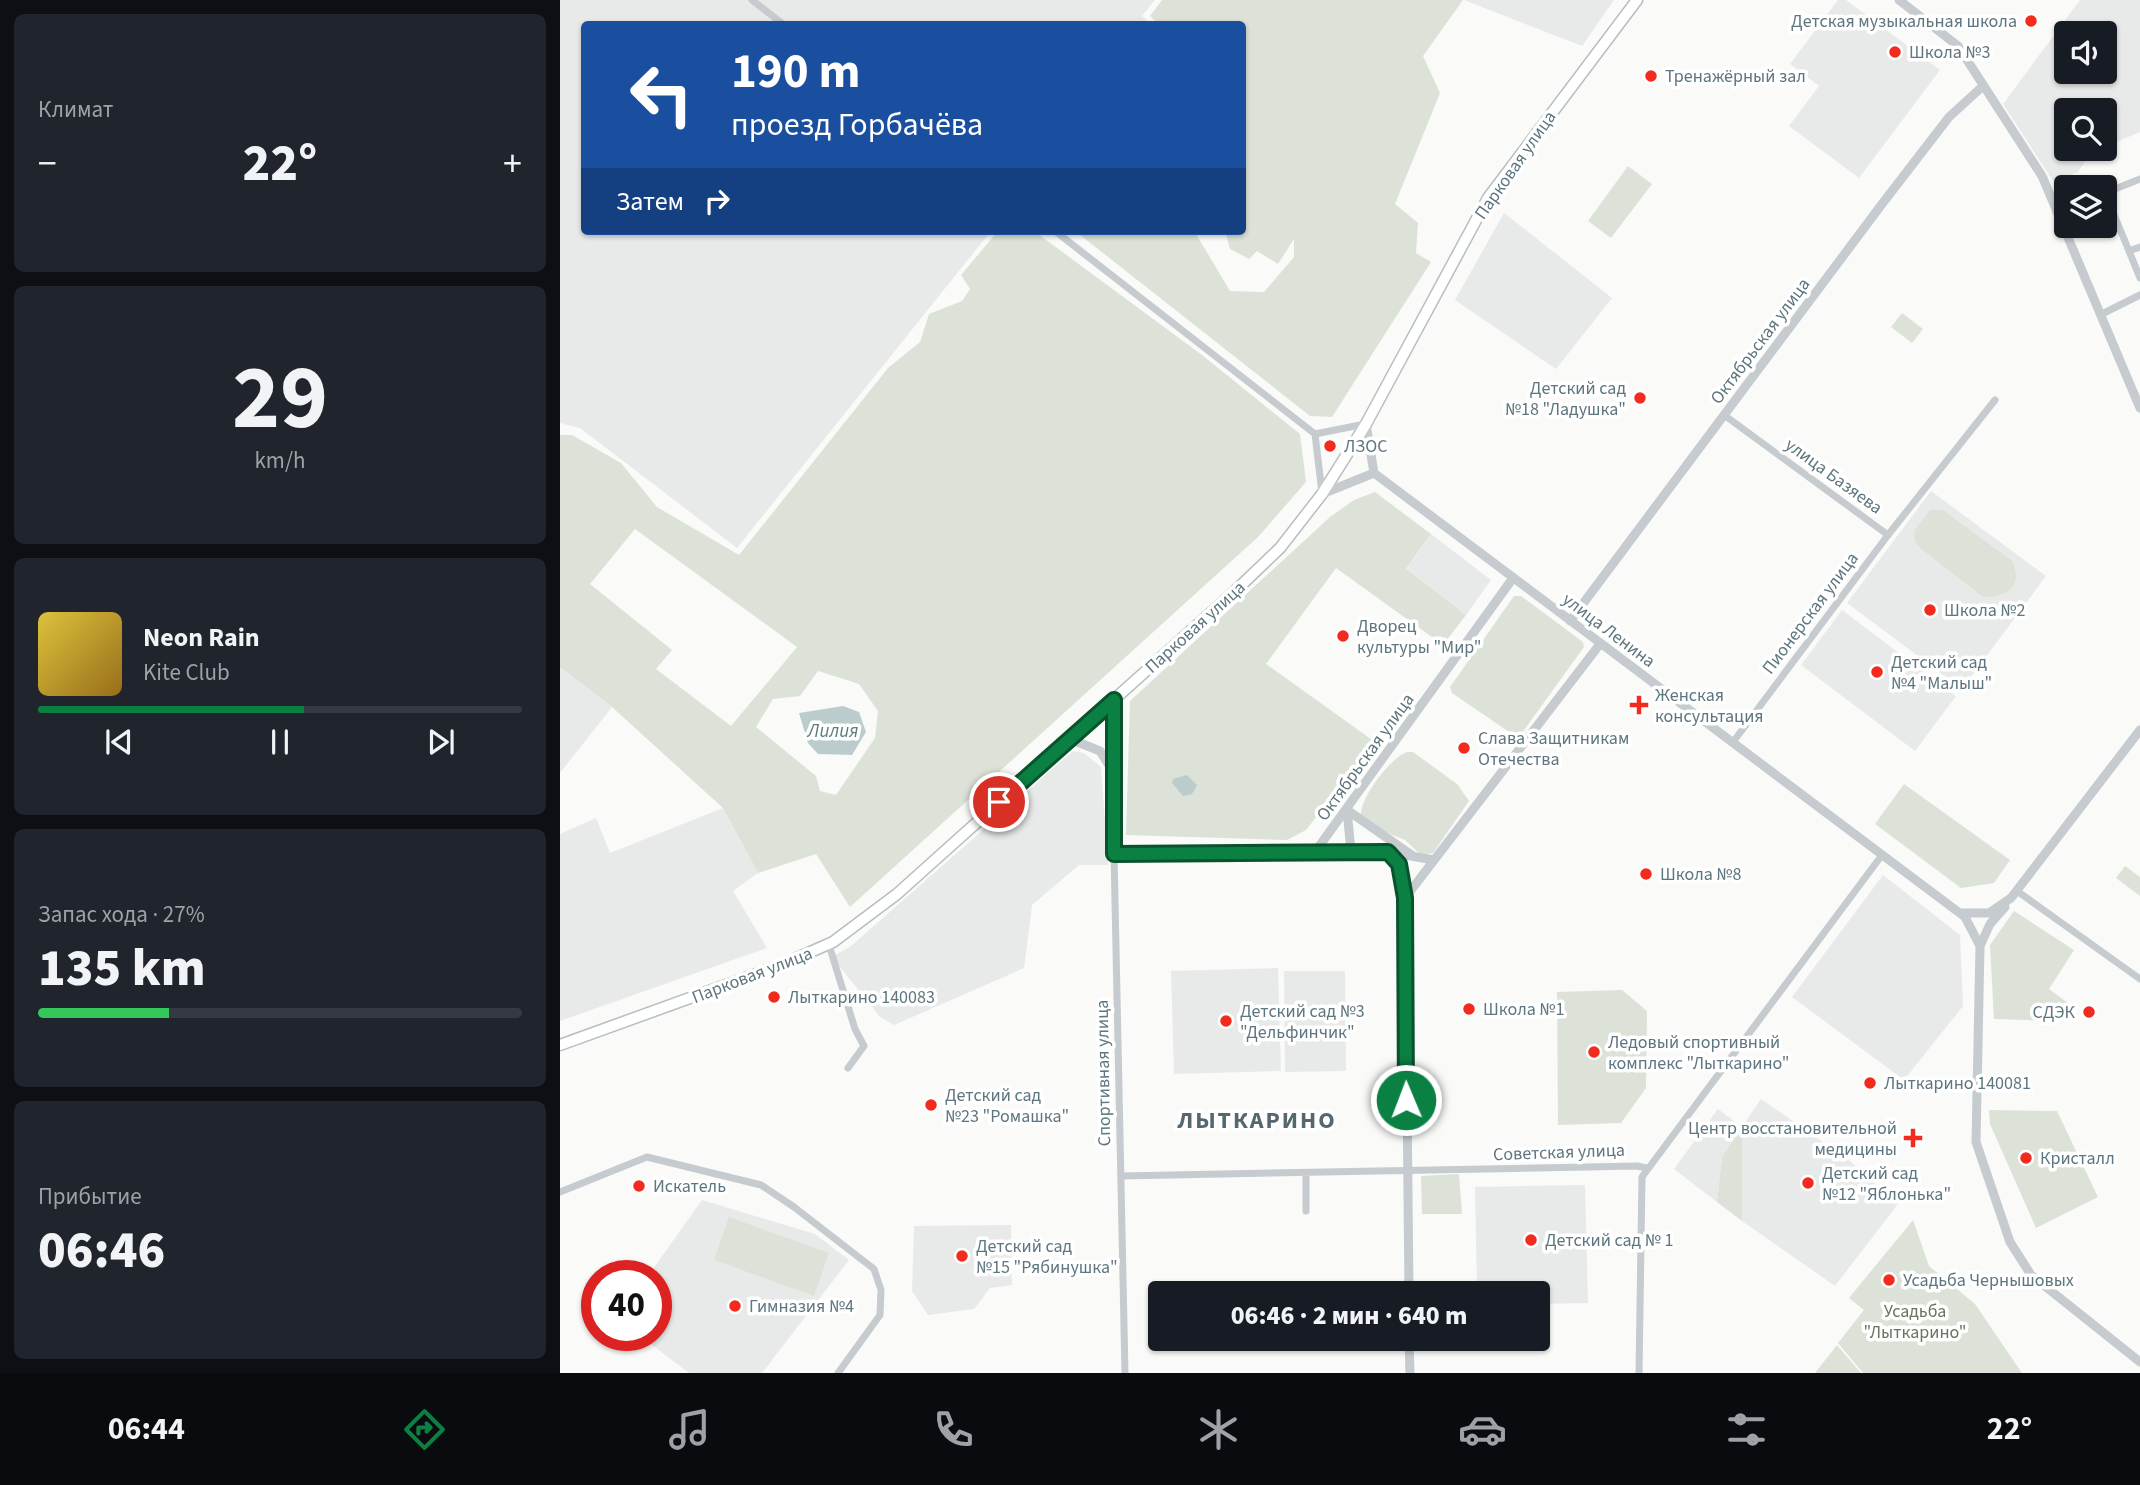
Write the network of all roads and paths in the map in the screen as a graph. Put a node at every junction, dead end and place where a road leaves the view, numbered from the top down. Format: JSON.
{"nodes":[{"id":1,"x":752,"y":0,"type":"edge"},
{"id":2,"x":1637,"y":0,"type":"edge"},
{"id":3,"x":1899,"y":0,"type":"edge"},
{"id":4,"x":779,"y":21,"type":"edge"},
{"id":5,"x":1983,"y":86,"type":"junction"},
{"id":6,"x":2140,"y":179,"type":"edge"},
{"id":7,"x":2117,"y":188,"type":"edge"},
{"id":8,"x":2117,"y":222,"type":"edge"},
{"id":9,"x":1060,"y":235,"type":"edge"},
{"id":10,"x":2140,"y":247,"type":"edge"},
{"id":11,"x":2129,"y":251,"type":"junction"},
{"id":12,"x":2140,"y":278,"type":"edge"},
{"id":13,"x":2140,"y":295,"type":"edge"},
{"id":14,"x":2100,"y":315,"type":"junction"},
{"id":15,"x":1995,"y":400,"type":"dead end"},
{"id":16,"x":2140,"y":408,"type":"edge"},
{"id":17,"x":1724,"y":415,"type":"junction"},
{"id":18,"x":1366,"y":424,"type":"junction"},
{"id":19,"x":1315,"y":434,"type":"junction"},
{"id":20,"x":1374,"y":473,"type":"junction"},
{"id":21,"x":1322,"y":494,"type":"junction"},
{"id":22,"x":1888,"y":535,"type":"junction"},
{"id":23,"x":1513,"y":578,"type":"junction"},
{"id":24,"x":1570,"y":621,"type":"junction"},
{"id":25,"x":1600,"y":644,"type":"junction"},
{"id":26,"x":1114,"y":700,"type":"junction"},
{"id":27,"x":2140,"y":730,"type":"edge"},
{"id":28,"x":1070,"y":739,"type":"junction"},
{"id":29,"x":1733,"y":742,"type":"junction"},
{"id":30,"x":1114,"y":773,"type":"junction"},
{"id":31,"x":1347,"y":810,"type":"junction"},
{"id":32,"x":1351,"y":851,"type":"junction"},
{"id":33,"x":1384,"y":851,"type":"junction"},
{"id":34,"x":1315,"y":852,"type":"junction"},
{"id":35,"x":1114,"y":854,"type":"junction"},
{"id":36,"x":1882,"y":855,"type":"junction"},
{"id":37,"x":1413,"y":856,"type":"junction"},
{"id":38,"x":1434,"y":860,"type":"junction"},
{"id":39,"x":2014,"y":895,"type":"junction"},
{"id":40,"x":1405,"y":898,"type":"junction"},
{"id":41,"x":1961,"y":914,"type":"junction"},
{"id":42,"x":829,"y":945,"type":"junction"},
{"id":43,"x":1980,"y":946,"type":"junction"},
{"id":44,"x":2140,"y":979,"type":"edge"},
{"id":45,"x":560,"y":1045,"type":"edge"},
{"id":46,"x":848,"y":1068,"type":"dead end"},
{"id":47,"x":1647,"y":1168,"type":"junction"},
{"id":48,"x":1407,"y":1172,"type":"junction"},
{"id":49,"x":1307,"y":1174,"type":"junction"},
{"id":50,"x":1121,"y":1176,"type":"junction"},
{"id":51,"x":560,"y":1192,"type":"edge"},
{"id":52,"x":1306,"y":1211,"type":"dead end"},
{"id":53,"x":1409,"y":1281,"type":"edge"},
{"id":54,"x":1409,"y":1351,"type":"edge"},
{"id":55,"x":2140,"y":1362,"type":"edge"},
{"id":56,"x":838,"y":1373,"type":"edge"},
{"id":57,"x":1125,"y":1373,"type":"edge"},
{"id":58,"x":1410,"y":1373,"type":"edge"},
{"id":59,"x":1639,"y":1373,"type":"edge"}],
"edges":[{"from":1,"to":4,"type":"street"},
{"from":2,"to":18,"type":"main road","name":"Парковая улица"},
{"from":3,"to":5,"type":"street"},
{"from":5,"to":14,"type":"street"},
{"from":5,"to":17,"type":"street","name":"Октябрьская улица"},
{"from":6,"to":7,"type":"street"},
{"from":8,"to":11,"type":"street"},
{"from":9,"to":19,"type":"street"},
{"from":10,"to":11,"type":"street"},
{"from":11,"to":12,"type":"street"},
{"from":13,"to":14,"type":"street"},
{"from":14,"to":16,"type":"street"},
{"from":15,"to":22,"type":"street","name":"улица Базяева"},
{"from":17,"to":22,"type":"street","name":"улица Базяева"},
{"from":17,"to":24,"type":"street","name":"Октябрьская улица"},
{"from":18,"to":19,"type":"street"},
{"from":18,"to":20,"type":"street"},
{"from":18,"to":21,"type":"main road","name":"Парковая улица"},
{"from":19,"to":21,"type":"street"},
{"from":20,"to":21,"type":"street"},
{"from":20,"to":23,"type":"street","name":"улица Ленина"},
{"from":21,"to":26,"type":"main road","name":"Парковая улица"},
{"from":22,"to":29,"type":"street","name":"Пионерская улица"},
{"from":23,"to":24,"type":"street","name":"улица Ленина"},
{"from":23,"to":31,"type":"street","name":"Октябрьская улица"},
{"from":24,"to":25,"type":"street","name":"улица Ленина"},
{"from":25,"to":29,"type":"street","name":"улица Ленина"},
{"from":25,"to":38,"type":"street"},
{"from":26,"to":28,"type":"main road","name":"Парковая улица"},
{"from":26,"to":30,"type":"street","name":"Спортивная улица"},
{"from":27,"to":39,"type":"street"},
{"from":28,"to":30,"type":"street"},
{"from":28,"to":42,"type":"main road","name":"Парковая улица"},
{"from":29,"to":36,"type":"street","name":"улица Ленина"},
{"from":30,"to":35,"type":"street","name":"Спортивная улица"},
{"from":31,"to":32,"type":"street"},
{"from":31,"to":34,"type":"street","name":"Октябрьская улица"},
{"from":31,"to":37,"type":"street"},
{"from":32,"to":33,"type":"street"},
{"from":32,"to":34,"type":"street"},
{"from":33,"to":37,"type":"street"},
{"from":33,"to":40,"type":"street"},
{"from":34,"to":35,"type":"street"},
{"from":35,"to":50,"type":"street","name":"Спортивная улица"},
{"from":36,"to":41,"type":"street","name":"улица Ленина"},
{"from":36,"to":47,"type":"street","name":"Советская улица"},
{"from":37,"to":38,"type":"street"},
{"from":38,"to":40,"type":"street"},
{"from":39,"to":41,"type":"street"},
{"from":39,"to":43,"type":"street"},
{"from":39,"to":44,"type":"street"},
{"from":40,"to":48,"type":"street"},
{"from":41,"to":43,"type":"street"},
{"from":42,"to":45,"type":"main road","name":"Парковая улица"},
{"from":42,"to":46,"type":"street"},
{"from":43,"to":55,"type":"street"},
{"from":47,"to":48,"type":"street","name":"Советская улица"},
{"from":47,"to":59,"type":"street"},
{"from":48,"to":49,"type":"street","name":"Советская улица"},
{"from":48,"to":53,"type":"street"},
{"from":49,"to":50,"type":"street","name":"Советская улица"},
{"from":49,"to":52,"type":"street"},
{"from":50,"to":57,"type":"street","name":"Спортивная улица"},
{"from":51,"to":56,"type":"street"},
{"from":54,"to":58,"type":"street"}]}
